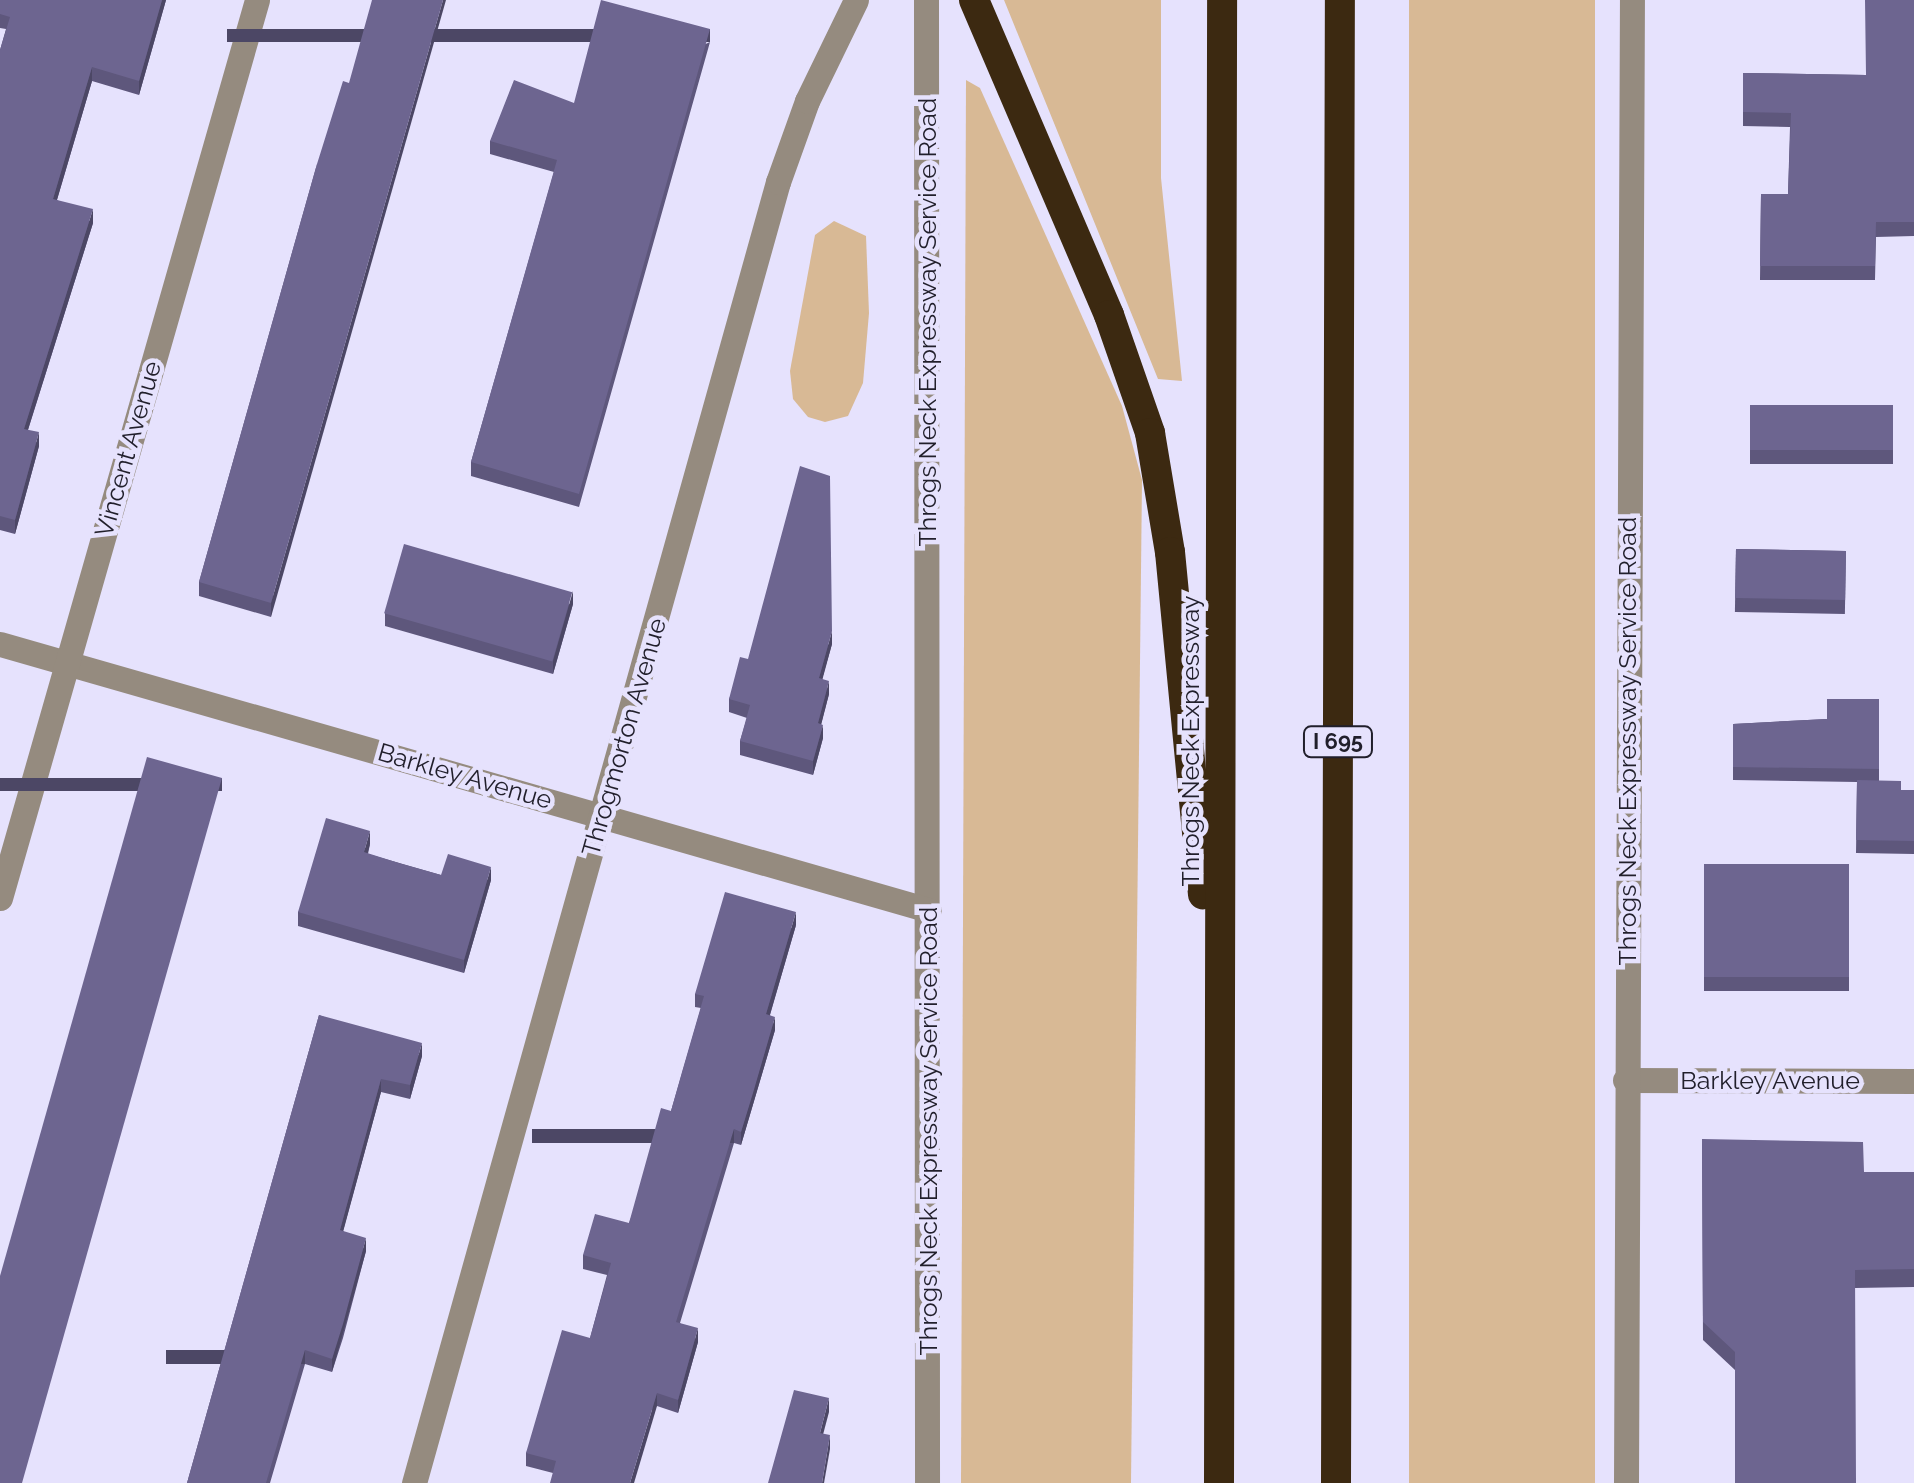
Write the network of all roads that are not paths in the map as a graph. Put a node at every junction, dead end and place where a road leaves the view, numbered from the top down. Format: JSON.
{"nodes":[{"id":1,"x":258,"y":0,"type":"edge"},
{"id":2,"x":856,"y":0,"type":"edge"},
{"id":3,"x":926,"y":0,"type":"edge"},
{"id":4,"x":974,"y":0,"type":"edge"},
{"id":5,"x":1222,"y":0,"type":"edge"},
{"id":6,"x":1340,"y":0,"type":"edge"},
{"id":7,"x":1632,"y":0,"type":"edge"},
{"id":8,"x":0,"y":644,"type":"edge"},
{"id":9,"x":67,"y":663,"type":"junction"},
{"id":10,"x":602,"y":816,"type":"junction"},
{"id":11,"x":0,"y":898,"type":"edge"},
{"id":12,"x":929,"y":910,"type":"junction"},
{"id":13,"x":1220,"y":1069,"type":"junction"},
{"id":14,"x":1626,"y":1080,"type":"junction"},
{"id":15,"x":1914,"y":1081,"type":"edge"},
{"id":16,"x":414,"y":1483,"type":"edge"},
{"id":17,"x":926,"y":1483,"type":"edge"},
{"id":18,"x":1219,"y":1483,"type":"edge"},
{"id":19,"x":1336,"y":1483,"type":"edge"},
{"id":20,"x":1626,"y":1483,"type":"edge"}],
"edges":[{"from":1,"to":9,"type":"street","name":"Vincent Avenue"},
{"from":2,"to":10,"type":"street","name":"Throgmorton Avenue"},
{"from":3,"to":12,"type":"street","name":"Throgs Neck Expressway Service Road"},
{"from":4,"to":13,"type":"highway"},
{"from":5,"to":13,"type":"highway","name":"Throgs Neck Expressway"},
{"from":6,"to":19,"type":"highway","number":"I 695"},
{"from":7,"to":14,"type":"street","name":"Throgs Neck Expressway Service Road"},
{"from":8,"to":9,"type":"street","name":"Barkley Avenue"},
{"from":9,"to":10,"type":"street","name":"Barkley Avenue"},
{"from":9,"to":11,"type":"street","name":"Vincent Avenue"},
{"from":10,"to":12,"type":"street","name":"Barkley Avenue"},
{"from":10,"to":16,"type":"street","name":"Throgmorton Avenue"},
{"from":12,"to":17,"type":"street","name":"Throgs Neck Expressway Service Road"},
{"from":13,"to":18,"type":"highway","name":"Throgs Neck Expressway"},
{"from":14,"to":15,"type":"street","name":"Barkley Avenue"},
{"from":14,"to":20,"type":"street","name":"Throgs Neck Expressway Service Road"}]}
